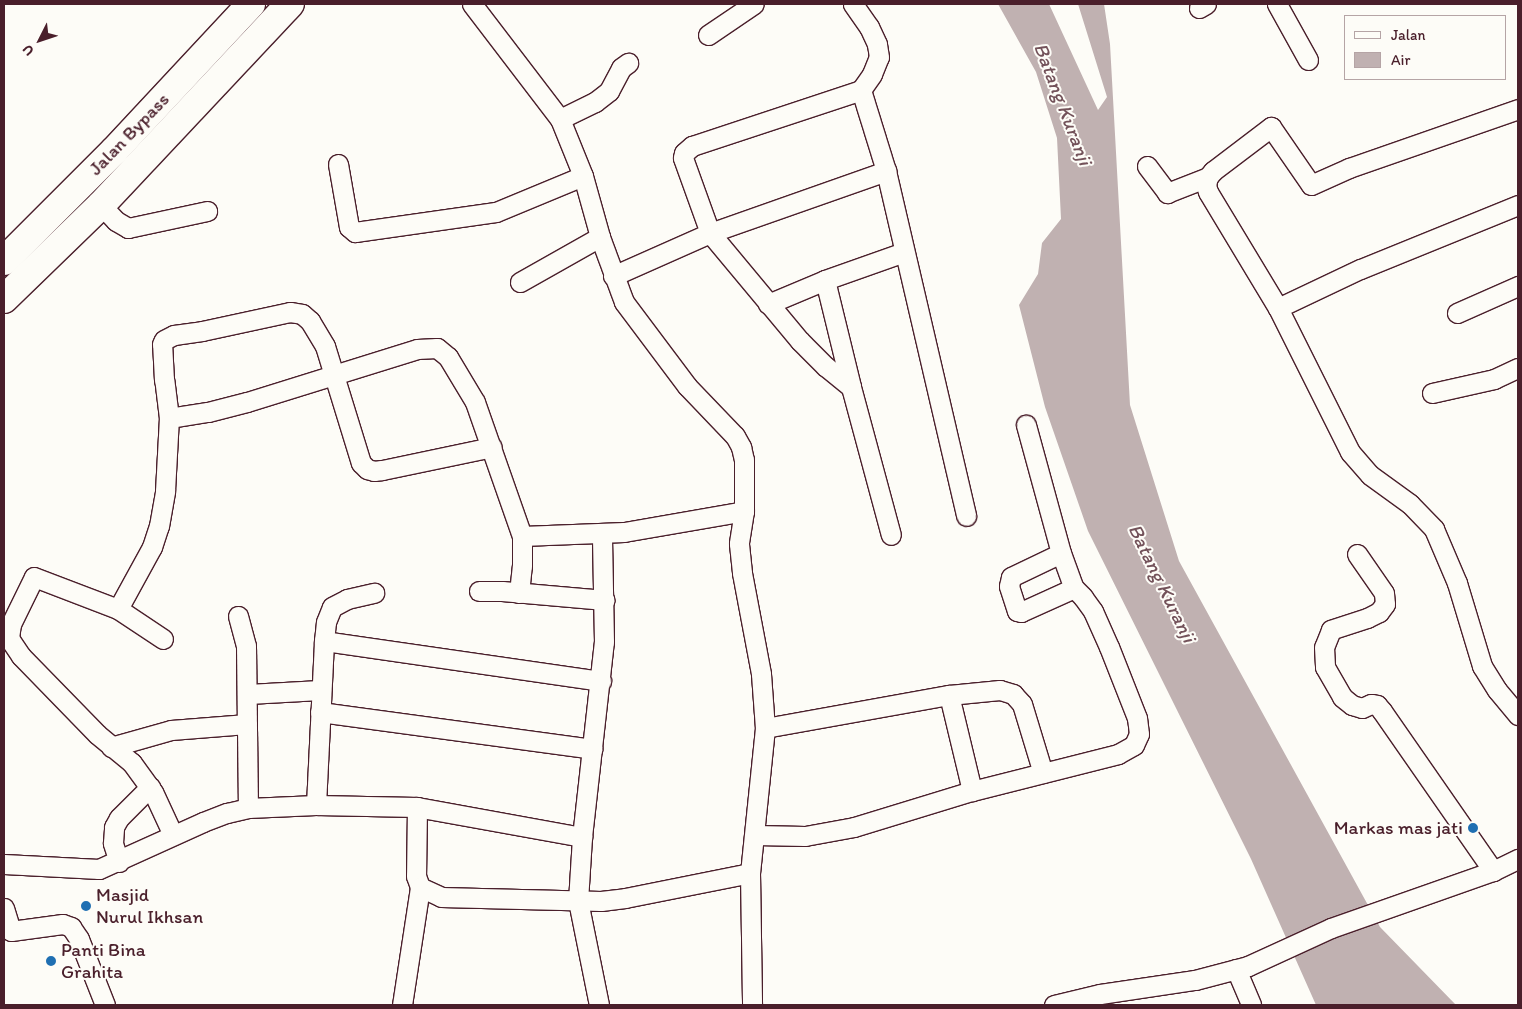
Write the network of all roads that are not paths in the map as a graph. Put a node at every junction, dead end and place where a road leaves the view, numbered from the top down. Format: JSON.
{"nodes":[{"id":1,"x":251,"y":4,"type":"edge"},
{"id":2,"x":290,"y":4,"type":"edge"},
{"id":3,"x":472,"y":4,"type":"edge"},
{"id":4,"x":754,"y":4,"type":"edge"},
{"id":5,"x":853,"y":4,"type":"edge"},
{"id":6,"x":1277,"y":4,"type":"edge"},
{"id":7,"x":708,"y":35,"type":"dead end"},
{"id":8,"x":1308,"y":60,"type":"dead end"},
{"id":9,"x":628,"y":63,"type":"dead end"},
{"id":10,"x":861,"y":90,"type":"junction"},
{"id":11,"x":1518,"y":109,"type":"edge"},
{"id":12,"x":560,"y":119,"type":"junction"},
{"id":13,"x":338,"y":164,"type":"dead end"},
{"id":14,"x":1147,"y":166,"type":"dead end"},
{"id":15,"x":886,"y":171,"type":"junction"},
{"id":16,"x":583,"y":176,"type":"junction"},
{"id":17,"x":1208,"y":177,"type":"junction"},
{"id":18,"x":101,"y":205,"type":"junction"},
{"id":19,"x":1518,"y":205,"type":"edge"},
{"id":20,"x":206,"y":211,"type":"dead end"},
{"id":21,"x":710,"y":233,"type":"junction"},
{"id":22,"x":600,"y":237,"type":"junction"},
{"id":23,"x":904,"y":252,"type":"junction"},
{"id":24,"x":4,"y":261,"type":"edge"},
{"id":25,"x":613,"y":276,"type":"junction"},
{"id":26,"x":826,"y":280,"type":"junction"},
{"id":27,"x":520,"y":282,"type":"dead end"},
{"id":28,"x":1518,"y":286,"type":"edge"},
{"id":29,"x":4,"y":299,"type":"edge"},
{"id":30,"x":768,"y":304,"type":"junction"},
{"id":31,"x":1278,"y":308,"type":"junction"},
{"id":32,"x":1457,"y":313,"type":"dead end"},
{"id":33,"x":1518,"y":368,"type":"edge"},
{"id":34,"x":334,"y":374,"type":"junction"},
{"id":35,"x":851,"y":387,"type":"junction"},
{"id":36,"x":1432,"y":393,"type":"dead end"},
{"id":37,"x":169,"y":418,"type":"junction"},
{"id":38,"x":1026,"y":425,"type":"dead end"},
{"id":39,"x":492,"y":446,"type":"junction"},
{"id":40,"x":744,"y":511,"type":"junction"},
{"id":41,"x":966,"y":516,"type":"dead end"},
{"id":42,"x":602,"y":534,"type":"junction"},
{"id":43,"x":891,"y":535,"type":"dead end"},
{"id":44,"x":522,"y":536,"type":"junction"},
{"id":45,"x":1061,"y":553,"type":"junction"},
{"id":46,"x":1357,"y":554,"type":"dead end"},
{"id":47,"x":1074,"y":588,"type":"junction"},
{"id":48,"x":479,"y":591,"type":"dead end"},
{"id":49,"x":519,"y":592,"type":"junction"},
{"id":50,"x":374,"y":593,"type":"dead end"},
{"id":51,"x":604,"y":600,"type":"junction"},
{"id":52,"x":118,"y":609,"type":"junction"},
{"id":53,"x":238,"y":616,"type":"dead end"},
{"id":54,"x":6,"y":636,"type":"edge"},
{"id":55,"x":163,"y":639,"type":"dead end"},
{"id":56,"x":324,"y":641,"type":"junction"},
{"id":57,"x":601,"y":681,"type":"junction"},
{"id":58,"x":320,"y":690,"type":"junction"},
{"id":59,"x":248,"y":694,"type":"junction"},
{"id":60,"x":949,"y":695,"type":"junction"},
{"id":61,"x":320,"y":712,"type":"junction"},
{"id":62,"x":1518,"y":714,"type":"edge"},
{"id":63,"x":247,"y":724,"type":"junction"},
{"id":64,"x":765,"y":728,"type":"junction"},
{"id":65,"x":111,"y":747,"type":"junction"},
{"id":66,"x":593,"y":748,"type":"junction"},
{"id":67,"x":1043,"y":774,"type":"junction"},
{"id":68,"x":150,"y":787,"type":"junction"},
{"id":69,"x":972,"y":792,"type":"junction"},
{"id":70,"x":316,"y":805,"type":"junction"},
{"id":71,"x":248,"y":808,"type":"junction"},
{"id":72,"x":417,"y":808,"type":"junction"},
{"id":73,"x":173,"y":835,"type":"junction"},
{"id":74,"x":755,"y":835,"type":"junction"},
{"id":75,"x":582,"y":837,"type":"junction"},
{"id":76,"x":1518,"y":859,"type":"edge"},
{"id":77,"x":119,"y":862,"type":"junction"},
{"id":78,"x":4,"y":864,"type":"edge"},
{"id":79,"x":1493,"y":871,"type":"junction"},
{"id":80,"x":750,"y":873,"type":"junction"},
{"id":81,"x":420,"y":887,"type":"junction"},
{"id":82,"x":578,"y":901,"type":"junction"},
{"id":83,"x":4,"y":908,"type":"edge"},
{"id":84,"x":1242,"y":968,"type":"junction"},
{"id":85,"x":105,"y":1005,"type":"edge"},
{"id":86,"x":402,"y":1005,"type":"edge"},
{"id":87,"x":599,"y":1005,"type":"edge"},
{"id":88,"x":752,"y":1005,"type":"edge"},
{"id":89,"x":1054,"y":1005,"type":"edge"},
{"id":90,"x":1251,"y":1005,"type":"edge"}],
"edges":[{"from":1,"to":24,"type":"highway","name":"Jalan Bypass"},
{"from":2,"to":18,"type":"highway"},
{"from":3,"to":12,"type":"street"},
{"from":4,"to":7,"type":"street"},
{"from":5,"to":10,"type":"street"},
{"from":6,"to":8,"type":"street"},
{"from":9,"to":12,"type":"street"},
{"from":10,"to":15,"type":"street"},
{"from":10,"to":21,"type":"street"},
{"from":11,"to":17,"type":"street"},
{"from":12,"to":16,"type":"street"},
{"from":13,"to":16,"type":"street"},
{"from":14,"to":17,"type":"street"},
{"from":15,"to":21,"type":"street"},
{"from":15,"to":23,"type":"street"},
{"from":16,"to":22,"type":"street"},
{"from":17,"to":31,"type":"street"},
{"from":18,"to":20,"type":"street"},
{"from":18,"to":29,"type":"highway"},
{"from":19,"to":31,"type":"street"},
{"from":21,"to":25,"type":"street"},
{"from":21,"to":30,"type":"street"},
{"from":22,"to":25,"type":"street"},
{"from":22,"to":27,"type":"street"},
{"from":23,"to":26,"type":"street"},
{"from":23,"to":41,"type":"street"},
{"from":25,"to":40,"type":"street"},
{"from":26,"to":30,"type":"street"},
{"from":26,"to":35,"type":"street"},
{"from":28,"to":32,"type":"street"},
{"from":30,"to":35,"type":"street"},
{"from":31,"to":62,"type":"street"},
{"from":33,"to":36,"type":"street"},
{"from":34,"to":37,"type":"street"},
{"from":34,"to":37,"type":"street"},
{"from":34,"to":39,"type":"street"},
{"from":34,"to":39,"type":"street"},
{"from":35,"to":43,"type":"street"},
{"from":37,"to":52,"type":"street"},
{"from":38,"to":45,"type":"street"},
{"from":39,"to":44,"type":"street"},
{"from":40,"to":42,"type":"street"},
{"from":40,"to":64,"type":"street"},
{"from":42,"to":44,"type":"street"},
{"from":42,"to":51,"type":"street"},
{"from":44,"to":49,"type":"street"},
{"from":45,"to":47,"type":"street"},
{"from":45,"to":47,"type":"street"},
{"from":46,"to":79,"type":"street"},
{"from":47,"to":67,"type":"street"},
{"from":48,"to":49,"type":"street"},
{"from":49,"to":51,"type":"street"},
{"from":50,"to":56,"type":"street"},
{"from":51,"to":57,"type":"street"},
{"from":52,"to":54,"type":"street"},
{"from":52,"to":55,"type":"street"},
{"from":53,"to":59,"type":"street"},
{"from":54,"to":65,"type":"street"},
{"from":56,"to":57,"type":"street"},
{"from":56,"to":58,"type":"street"},
{"from":57,"to":66,"type":"street"},
{"from":58,"to":59,"type":"street"},
{"from":58,"to":61,"type":"street"},
{"from":59,"to":63,"type":"street"},
{"from":60,"to":64,"type":"street"},
{"from":60,"to":67,"type":"street"},
{"from":60,"to":69,"type":"street"},
{"from":61,"to":66,"type":"street"},
{"from":61,"to":70,"type":"street"},
{"from":63,"to":65,"type":"street"},
{"from":63,"to":71,"type":"street"},
{"from":64,"to":74,"type":"street"},
{"from":65,"to":68,"type":"street"},
{"from":66,"to":75,"type":"street"},
{"from":67,"to":69,"type":"street"},
{"from":68,"to":73,"type":"street"},
{"from":68,"to":77,"type":"street"},
{"from":69,"to":74,"type":"street"},
{"from":70,"to":71,"type":"street"},
{"from":70,"to":72,"type":"street"},
{"from":71,"to":73,"type":"street"},
{"from":72,"to":75,"type":"street"},
{"from":72,"to":81,"type":"street"},
{"from":73,"to":77,"type":"street"},
{"from":74,"to":80,"type":"street"},
{"from":75,"to":82,"type":"street"},
{"from":76,"to":79,"type":"street"},
{"from":77,"to":78,"type":"street"},
{"from":79,"to":84,"type":"street"},
{"from":80,"to":82,"type":"street"},
{"from":80,"to":88,"type":"street"},
{"from":81,"to":82,"type":"street"},
{"from":81,"to":86,"type":"street"},
{"from":82,"to":87,"type":"street"},
{"from":83,"to":85,"type":"street"},
{"from":84,"to":89,"type":"street"},
{"from":84,"to":90,"type":"street"}]}
